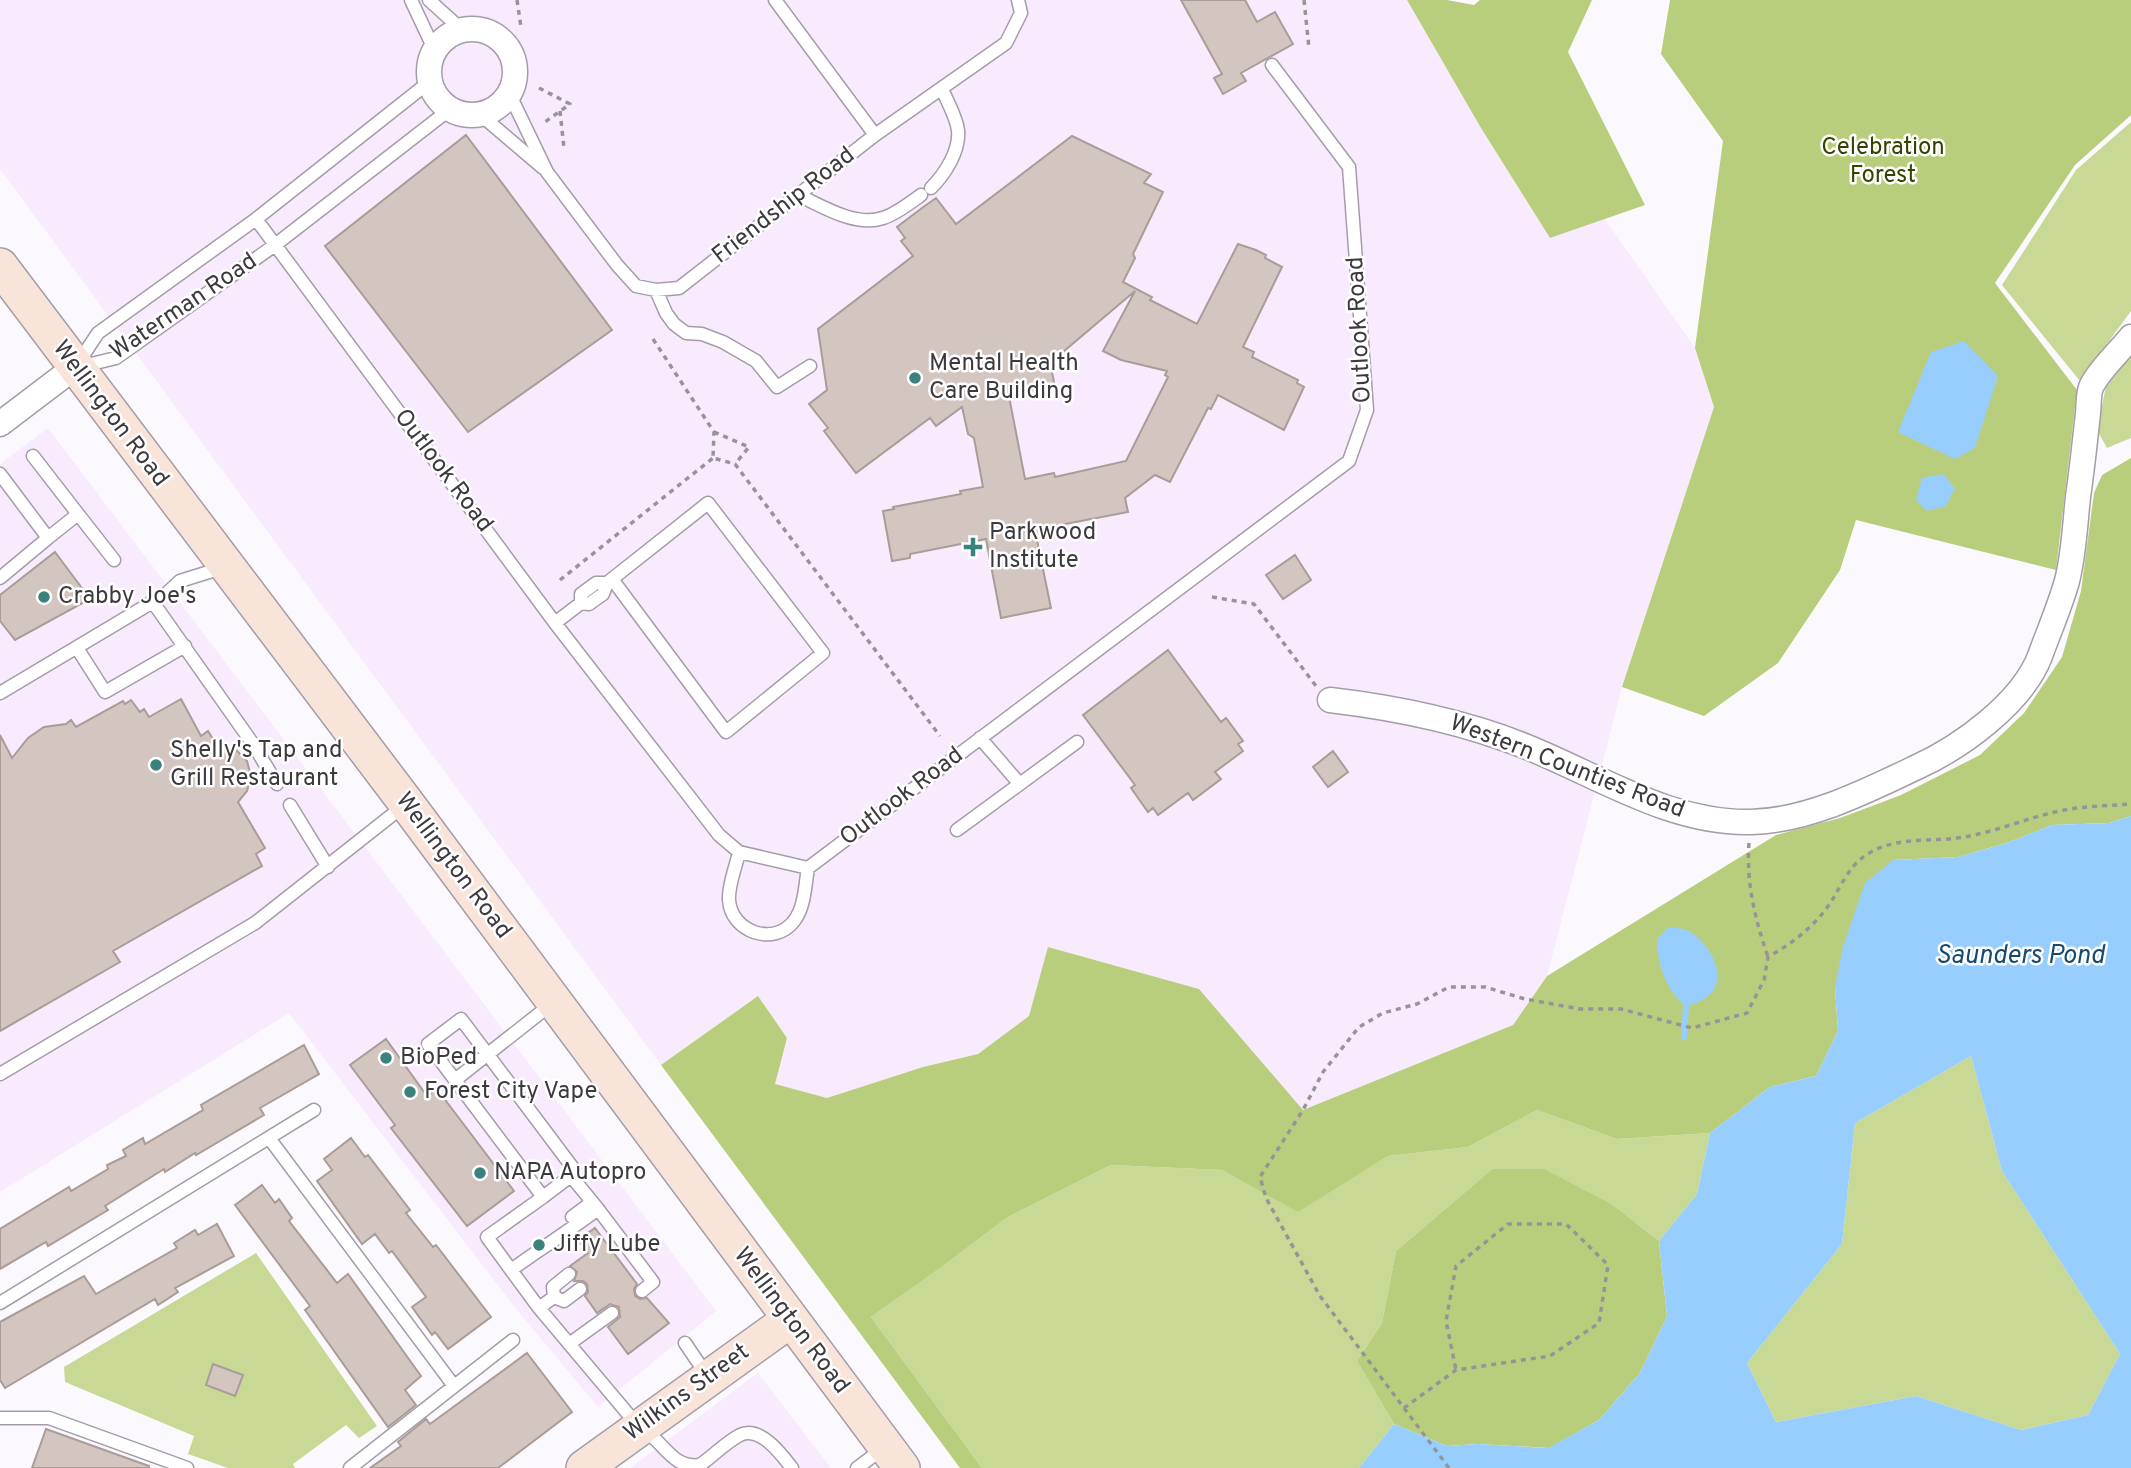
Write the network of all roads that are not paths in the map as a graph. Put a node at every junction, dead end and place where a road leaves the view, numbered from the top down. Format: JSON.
{"nodes":[{"id":1,"x":411,"y":0,"type":"edge"},
{"id":2,"x":429,"y":0,"type":"edge"},
{"id":3,"x":775,"y":0,"type":"edge"},
{"id":4,"x":1018,"y":0,"type":"edge"},
{"id":5,"x":461,"y":29,"type":"junction"},
{"id":6,"x":434,"y":49,"type":"junction"},
{"id":7,"x":1272,"y":65,"type":"dead end"},
{"id":8,"x":428,"y":83,"type":"junction"},
{"id":9,"x":942,"y":89,"type":"junction"},
{"id":10,"x":510,"y":95,"type":"junction"},
{"id":11,"x":449,"y":110,"type":"junction"},
{"id":12,"x":482,"y":116,"type":"junction"},
{"id":13,"x":875,"y":135,"type":"junction"},
{"id":14,"x":547,"y":172,"type":"junction"},
{"id":15,"x":798,"y":195,"type":"junction"},
{"id":16,"x":256,"y":219,"type":"junction"},
{"id":17,"x":275,"y":245,"type":"junction"},
{"id":18,"x":0,"y":267,"type":"edge"},
{"id":19,"x":656,"y":290,"type":"junction"},
{"id":20,"x":2131,"y":337,"type":"edge"},
{"id":21,"x":810,"y":366,"type":"dead end"},
{"id":22,"x":75,"y":367,"type":"junction"},
{"id":23,"x":0,"y":424,"type":"edge"},
{"id":24,"x":33,"y":456,"type":"dead end"},
{"id":25,"x":0,"y":474,"type":"edge"},
{"id":26,"x":78,"y":514,"type":"junction"},
{"id":27,"x":48,"y":538,"type":"junction"},
{"id":28,"x":114,"y":560,"type":"dead end"},
{"id":29,"x":226,"y":567,"type":"junction"},
{"id":30,"x":0,"y":578,"type":"edge"},
{"id":31,"x":610,"y":581,"type":"junction"},
{"id":32,"x":152,"y":601,"type":"junction"},
{"id":33,"x":555,"y":623,"type":"junction"},
{"id":34,"x":185,"y":646,"type":"junction"},
{"id":35,"x":77,"y":648,"type":"junction"},
{"id":36,"x":0,"y":693,"type":"edge"},
{"id":37,"x":1324,"y":694,"type":"road end"},
{"id":38,"x":980,"y":738,"type":"junction"},
{"id":39,"x":1077,"y":742,"type":"dead end"},
{"id":40,"x":277,"y":783,"type":"dead end"},
{"id":41,"x":1019,"y":783,"type":"junction"},
{"id":42,"x":407,"y":804,"type":"junction"},
{"id":43,"x":290,"y":806,"type":"dead end"},
{"id":44,"x":957,"y":830,"type":"dead end"},
{"id":45,"x":739,"y":852,"type":"junction"},
{"id":46,"x":328,"y":867,"type":"junction"},
{"id":47,"x":807,"y":868,"type":"junction"},
{"id":48,"x":554,"y":1002,"type":"junction"},
{"id":49,"x":487,"y":1055,"type":"junction"},
{"id":50,"x":0,"y":1074,"type":"edge"},
{"id":51,"x":455,"y":1080,"type":"junction"},
{"id":52,"x":314,"y":1110,"type":"dead end"},
{"id":53,"x":269,"y":1138,"type":"junction"},
{"id":54,"x":571,"y":1175,"type":"junction"},
{"id":55,"x":543,"y":1197,"type":"junction"},
{"id":56,"x":595,"y":1206,"type":"junction"},
{"id":57,"x":556,"y":1237,"type":"junction"},
{"id":58,"x":629,"y":1250,"type":"junction"},
{"id":59,"x":618,"y":1259,"type":"dead end"},
{"id":60,"x":510,"y":1270,"type":"junction"},
{"id":61,"x":569,"y":1275,"type":"dead end"},
{"id":62,"x":580,"y":1289,"type":"dead end"},
{"id":63,"x":642,"y":1291,"type":"dead end"},
{"id":64,"x":554,"y":1297,"type":"junction"},
{"id":65,"x":0,"y":1303,"type":"edge"},
{"id":66,"x":539,"y":1308,"type":"junction"},
{"id":67,"x":612,"y":1313,"type":"dead end"},
{"id":68,"x":791,"y":1320,"type":"junction"},
{"id":69,"x":513,"y":1340,"type":"dead end"},
{"id":70,"x":685,"y":1343,"type":"dead end"},
{"id":71,"x":569,"y":1344,"type":"junction"},
{"id":72,"x":708,"y":1377,"type":"junction"},
{"id":73,"x":454,"y":1386,"type":"junction"},
{"id":74,"x":0,"y":1418,"type":"edge"},
{"id":75,"x":639,"y":1427,"type":"junction"},
{"id":76,"x":894,"y":1457,"type":"edge"},
{"id":77,"x":187,"y":1468,"type":"edge"},
{"id":78,"x":350,"y":1468,"type":"edge"},
{"id":79,"x":584,"y":1468,"type":"edge"},
{"id":80,"x":792,"y":1468,"type":"edge"},
{"id":81,"x":857,"y":1468,"type":"edge"}],
"edges":[{"from":1,"to":6,"type":"lane"},
{"from":2,"to":5,"type":"lane"},
{"from":3,"to":13,"type":"lane"},
{"from":4,"to":9,"type":"lane","name":"Friendship Road"},
{"from":5,"to":6,"type":"street"},
{"from":5,"to":10,"type":"street"},
{"from":6,"to":8,"type":"street"},
{"from":7,"to":38,"type":"lane","name":"Outlook Road"},
{"from":8,"to":11,"type":"street"},
{"from":8,"to":16,"type":"lane","name":"Waterman Road"},
{"from":9,"to":13,"type":"lane","name":"Friendship Road"},
{"from":9,"to":15,"type":"lane"},
{"from":10,"to":12,"type":"street"},
{"from":10,"to":14,"type":"lane"},
{"from":11,"to":12,"type":"street"},
{"from":11,"to":17,"type":"lane","name":"Waterman Road"},
{"from":12,"to":14,"type":"lane"},
{"from":13,"to":15,"type":"lane","name":"Friendship Road"},
{"from":14,"to":19,"type":"lane"},
{"from":15,"to":19,"type":"lane","name":"Friendship Road"},
{"from":16,"to":17,"type":"lane","name":"Outlook Road"},
{"from":16,"to":22,"type":"lane","name":"Waterman Road"},
{"from":17,"to":22,"type":"lane","name":"Waterman Road"},
{"from":17,"to":33,"type":"lane","name":"Outlook Road"},
{"from":18,"to":22,"type":"main road","name":"Wellington Road"},
{"from":19,"to":21,"type":"lane"},
{"from":20,"to":37,"type":"street","name":"Western Counties Road"},
{"from":22,"to":23,"type":"street"},
{"from":22,"to":29,"type":"main road","name":"Wellington Road"},
{"from":24,"to":26,"type":"lane"},
{"from":25,"to":27,"type":"lane"},
{"from":26,"to":27,"type":"lane"},
{"from":26,"to":28,"type":"lane"},
{"from":27,"to":30,"type":"lane"},
{"from":29,"to":32,"type":"lane"},
{"from":29,"to":42,"type":"main road","name":"Wellington Road"},
{"from":31,"to":31,"type":"lane"},
{"from":31,"to":33,"type":"lane"},
{"from":32,"to":34,"type":"lane"},
{"from":32,"to":35,"type":"lane"},
{"from":33,"to":45,"type":"lane","name":"Outlook Road"},
{"from":34,"to":35,"type":"lane"},
{"from":34,"to":40,"type":"lane"},
{"from":35,"to":36,"type":"lane"},
{"from":38,"to":41,"type":"lane"},
{"from":38,"to":47,"type":"lane","name":"Outlook Road"},
{"from":39,"to":41,"type":"lane"},
{"from":41,"to":44,"type":"lane"},
{"from":42,"to":46,"type":"lane"},
{"from":42,"to":48,"type":"main road","name":"Wellington Road"},
{"from":43,"to":46,"type":"lane"},
{"from":45,"to":47,"type":"lane"},
{"from":45,"to":47,"type":"lane"},
{"from":46,"to":50,"type":"lane"},
{"from":48,"to":49,"type":"lane"},
{"from":48,"to":68,"type":"main road","name":"Wellington Road"},
{"from":49,"to":51,"type":"lane"},
{"from":49,"to":51,"type":"lane"},
{"from":49,"to":54,"type":"lane"},
{"from":51,"to":55,"type":"lane"},
{"from":52,"to":53,"type":"lane"},
{"from":53,"to":65,"type":"lane"},
{"from":53,"to":73,"type":"lane"},
{"from":54,"to":55,"type":"lane"},
{"from":54,"to":56,"type":"lane"},
{"from":55,"to":60,"type":"lane"},
{"from":56,"to":57,"type":"lane"},
{"from":56,"to":57,"type":"lane"},
{"from":56,"to":58,"type":"lane"},
{"from":57,"to":60,"type":"lane"},
{"from":58,"to":59,"type":"lane"},
{"from":58,"to":63,"type":"lane"},
{"from":60,"to":66,"type":"lane"},
{"from":61,"to":64,"type":"lane"},
{"from":62,"to":64,"type":"lane"},
{"from":64,"to":66,"type":"lane"},
{"from":66,"to":71,"type":"lane"},
{"from":67,"to":71,"type":"lane"},
{"from":68,"to":72,"type":"main road","name":"Wilkins Street"},
{"from":68,"to":76,"type":"main road","name":"Wellington Road"},
{"from":69,"to":73,"type":"lane"},
{"from":70,"to":72,"type":"lane"},
{"from":71,"to":75,"type":"lane"},
{"from":72,"to":75,"type":"main road","name":"Wilkins Street"},
{"from":73,"to":78,"type":"lane"},
{"from":74,"to":77,"type":"lane"},
{"from":75,"to":79,"type":"main road","name":"Wilkins Street"},
{"from":75,"to":80,"type":"lane"},
{"from":76,"to":81,"type":"lane"}]}
